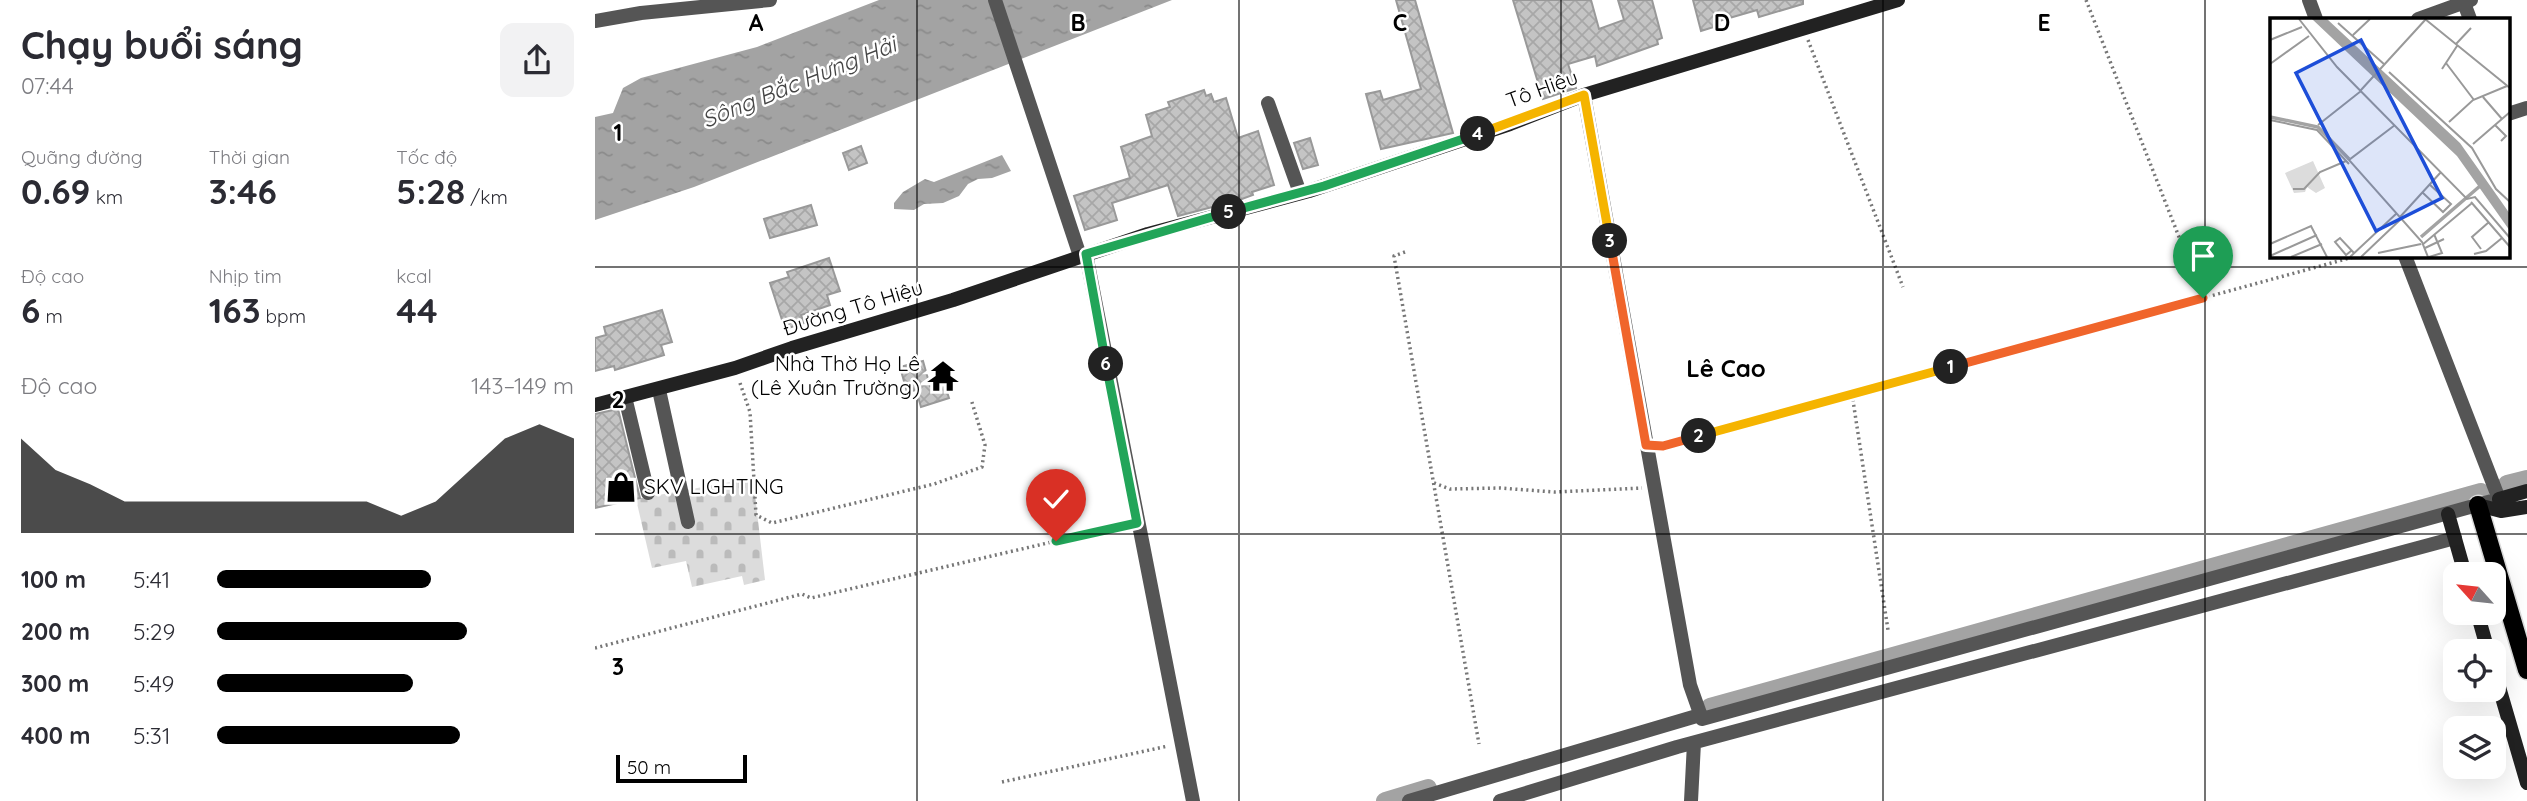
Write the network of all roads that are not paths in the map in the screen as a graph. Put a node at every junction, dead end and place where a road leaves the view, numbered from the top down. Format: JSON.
{"nodes":[{"id":1,"x":770,"y":0,"type":"edge"},
{"id":2,"x":995,"y":0,"type":"edge"},
{"id":3,"x":1898,"y":0,"type":"edge"},
{"id":4,"x":2309,"y":0,"type":"edge"},
{"id":5,"x":2467,"y":1,"type":"edge"},
{"id":6,"x":2316,"y":18,"type":"edge"},
{"id":7,"x":2421,"y":18,"type":"edge"},
{"id":8,"x":595,"y":21,"type":"edge"},
{"id":9,"x":1584,"y":95,"type":"junction"},
{"id":10,"x":1268,"y":103,"type":"dead end"},
{"id":11,"x":2527,"y":108,"type":"edge"},
{"id":12,"x":2509,"y":114,"type":"edge"},
{"id":13,"x":1300,"y":193,"type":"junction"},
{"id":14,"x":1083,"y":255,"type":"junction"},
{"id":15,"x":2405,"y":257,"type":"edge"},
{"id":16,"x":659,"y":390,"type":"junction"},
{"id":17,"x":625,"y":397,"type":"junction"},
{"id":18,"x":595,"y":405,"type":"edge"},
{"id":19,"x":2527,"y":491,"type":"edge"},
{"id":20,"x":648,"y":493,"type":"dead end"},
{"id":21,"x":2499,"y":499,"type":"junction"},
{"id":22,"x":2478,"y":505,"type":"junction"},
{"id":23,"x":2527,"y":508,"type":"edge"},
{"id":24,"x":2448,"y":514,"type":"junction"},
{"id":25,"x":688,"y":522,"type":"dead end"},
{"id":26,"x":2455,"y":538,"type":"junction"},
{"id":27,"x":2462,"y":562,"type":"edge"},
{"id":28,"x":2527,"y":670,"type":"edge"},
{"id":29,"x":2503,"y":702,"type":"edge"},
{"id":30,"x":1700,"y":715,"type":"junction"},
{"id":31,"x":1717,"y":715,"type":"junction"},
{"id":32,"x":1722,"y":735,"type":"junction"},
{"id":33,"x":1694,"y":743,"type":"junction"},
{"id":34,"x":2527,"y":783,"type":"edge"},
{"id":35,"x":1193,"y":801,"type":"edge"},
{"id":36,"x":1409,"y":801,"type":"edge"},
{"id":37,"x":1500,"y":801,"type":"edge"},
{"id":38,"x":1691,"y":801,"type":"edge"}],
"edges":[{"from":1,"to":8,"type":"street"},
{"from":2,"to":14,"type":"street"},
{"from":3,"to":9,"type":"main road","name":"Tô Hiệu"},
{"from":4,"to":6,"type":"street"},
{"from":5,"to":7,"type":"street"},
{"from":9,"to":13,"type":"main road","name":"Tô Hiệu"},
{"from":9,"to":30,"type":"street"},
{"from":10,"to":13,"type":"street"},
{"from":11,"to":12,"type":"street"},
{"from":13,"to":14,"type":"main road","name":"Tô Hiệu"},
{"from":14,"to":16,"type":"main road","name":"Đường Tô Hiệu"},
{"from":14,"to":35,"type":"street"},
{"from":15,"to":21,"type":"street"},
{"from":16,"to":17,"type":"main road","name":"Đường Tô Hiệu"},
{"from":16,"to":25,"type":"street"},
{"from":17,"to":18,"type":"main road","name":"Đường Tô Hiệu"},
{"from":17,"to":20,"type":"street"},
{"from":19,"to":21,"type":"main road"},
{"from":21,"to":22,"type":"street"},
{"from":22,"to":23,"type":"main road"},
{"from":22,"to":24,"type":"street"},
{"from":22,"to":28,"type":"main road"},
{"from":24,"to":26,"type":"main road"},
{"from":24,"to":31,"type":"street"},
{"from":26,"to":27,"type":"main road"},
{"from":26,"to":32,"type":"street"},
{"from":29,"to":34,"type":"main road"},
{"from":30,"to":31,"type":"street"},
{"from":30,"to":36,"type":"street"},
{"from":31,"to":32,"type":"street"},
{"from":32,"to":33,"type":"street"},
{"from":33,"to":37,"type":"street"},
{"from":33,"to":38,"type":"street"}]}
